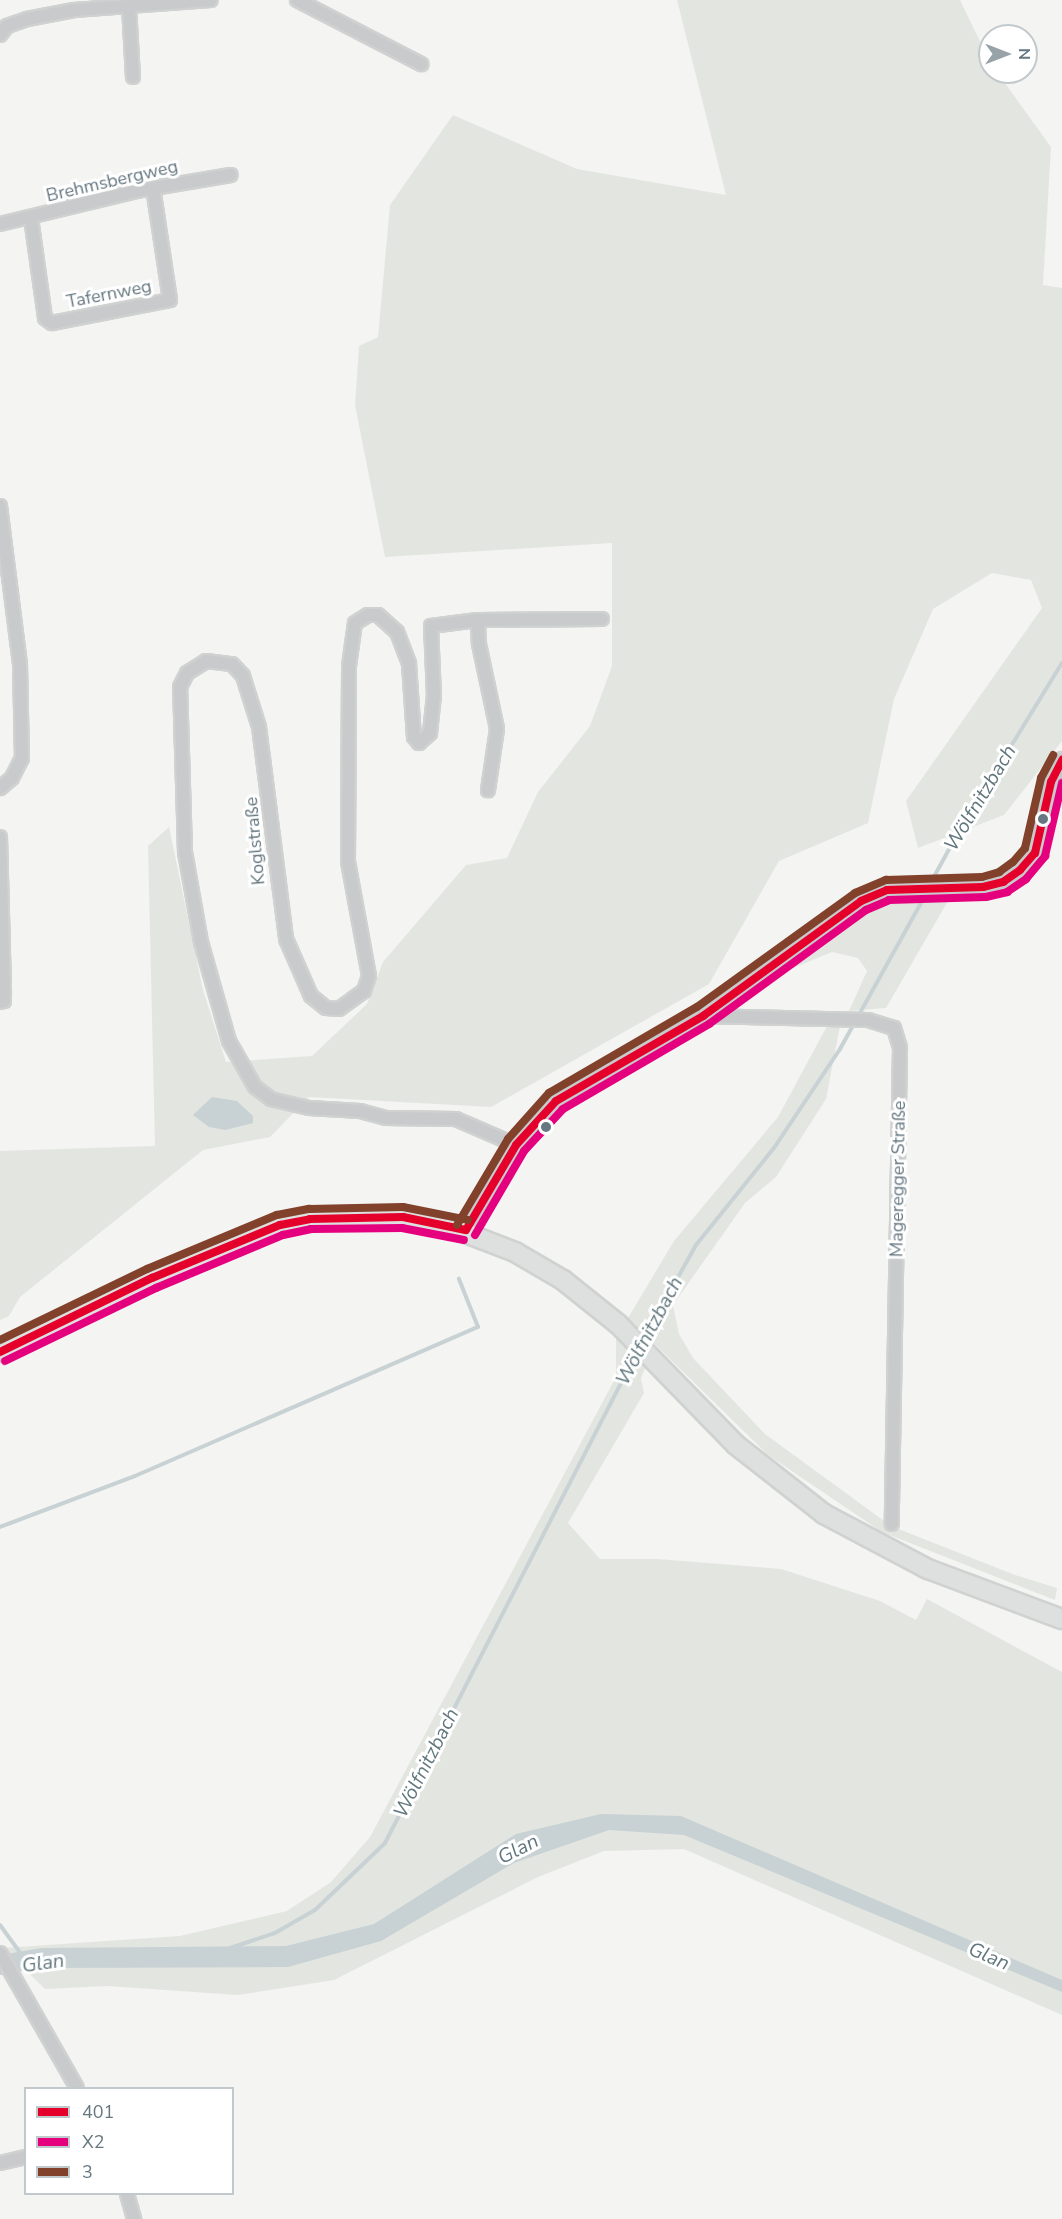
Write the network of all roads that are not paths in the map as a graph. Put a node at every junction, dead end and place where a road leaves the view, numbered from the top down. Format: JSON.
{"nodes":[{"id":1,"x":211,"y":0,"type":"edge"},
{"id":2,"x":297,"y":0,"type":"edge"},
{"id":3,"x":129,"y":6,"type":"junction"},
{"id":4,"x":2,"y":27,"type":"edge"},
{"id":5,"x":421,"y":64,"type":"dead end"},
{"id":6,"x":133,"y":76,"type":"dead end"},
{"id":7,"x":231,"y":175,"type":"dead end"},
{"id":8,"x":153,"y":189,"type":"junction"},
{"id":9,"x":31,"y":218,"type":"junction"},
{"id":10,"x":0,"y":224,"type":"edge"},
{"id":11,"x":0,"y":506,"type":"edge"},
{"id":12,"x":602,"y":619,"type":"dead end"},
{"id":13,"x":478,"y":620,"type":"junction"},
{"id":14,"x":1062,"y":760,"type":"edge"},
{"id":15,"x":0,"y":788,"type":"edge"},
{"id":16,"x":488,"y":790,"type":"dead end"},
{"id":17,"x":0,"y":837,"type":"edge"},
{"id":18,"x":2,"y":998,"type":"edge"},
{"id":19,"x":703,"y":1016,"type":"junction"},
{"id":20,"x":516,"y":1145,"type":"junction"},
{"id":21,"x":466,"y":1230,"type":"junction"},
{"id":22,"x":0,"y":1352,"type":"edge"},
{"id":23,"x":892,"y":1524,"type":"dead end"},
{"id":24,"x":1062,"y":1619,"type":"edge"},
{"id":25,"x":0,"y":1953,"type":"edge"},
{"id":26,"x":76,"y":2087,"type":"edge"},
{"id":27,"x":24,"y":2157,"type":"edge"},
{"id":28,"x":0,"y":2163,"type":"edge"},
{"id":29,"x":128,"y":2195,"type":"edge"},
{"id":30,"x":134,"y":2219,"type":"edge"}],
"edges":[{"from":1,"to":3,"type":"street"},
{"from":2,"to":5,"type":"street"},
{"from":3,"to":4,"type":"street"},
{"from":3,"to":6,"type":"street"},
{"from":7,"to":8,"type":"street","name":"Brehmsbergweg"},
{"from":8,"to":9,"type":"street","name":"Brehmsbergweg"},
{"from":8,"to":9,"type":"street","name":"Tafernweg"},
{"from":9,"to":10,"type":"street","name":"Brehmsbergweg"},
{"from":11,"to":15,"type":"street"},
{"from":12,"to":13,"type":"street","name":"Koglstraße"},
{"from":13,"to":16,"type":"street"},
{"from":13,"to":20,"type":"street","name":"Koglstraße"},
{"from":14,"to":19,"type":"street"},
{"from":17,"to":18,"type":"street"},
{"from":19,"to":20,"type":"street"},
{"from":19,"to":23,"type":"street","name":"Mageregger Straße"},
{"from":20,"to":21,"type":"street"},
{"from":21,"to":22,"type":"main road"},
{"from":21,"to":24,"type":"main road"},
{"from":25,"to":26,"type":"street"},
{"from":27,"to":28,"type":"street"},
{"from":29,"to":30,"type":"street"}]}
